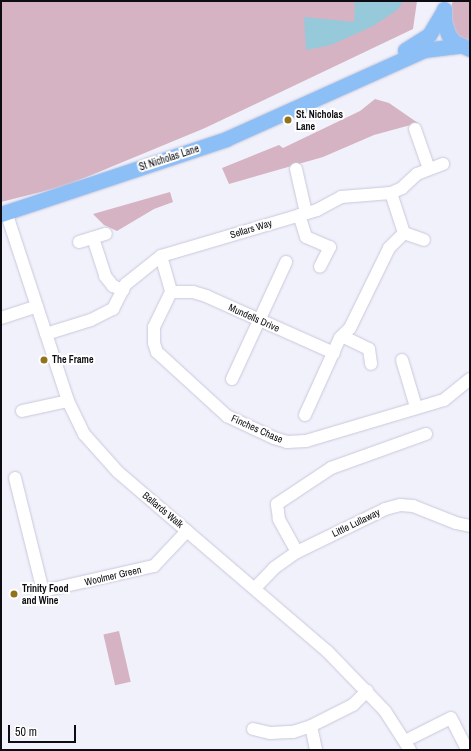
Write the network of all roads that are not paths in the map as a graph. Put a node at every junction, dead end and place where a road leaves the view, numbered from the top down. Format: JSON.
{"nodes":[{"id":1,"x":445,"y":5,"type":"edge"},
{"id":2,"x":466,"y":48,"type":"edge"},
{"id":3,"x":332,"y":90,"type":"junction"},
{"id":4,"x":414,"y":129,"type":"dead end"},
{"id":5,"x":443,"y":164,"type":"dead end"},
{"id":6,"x":296,"y":169,"type":"dead end"},
{"id":7,"x":429,"y":169,"type":"junction"},
{"id":8,"x":391,"y":193,"type":"junction"},
{"id":9,"x":4,"y":213,"type":"edge"},
{"id":10,"x":302,"y":214,"type":"junction"},
{"id":11,"x":404,"y":233,"type":"junction"},
{"id":12,"x":106,"y":234,"type":"dead end"},
{"id":13,"x":93,"y":238,"type":"junction"},
{"id":14,"x":424,"y":240,"type":"dead end"},
{"id":15,"x":79,"y":242,"type":"dead end"},
{"id":16,"x":161,"y":256,"type":"junction"},
{"id":17,"x":286,"y":262,"type":"dead end"},
{"id":18,"x":320,"y":267,"type":"dead end"},
{"id":19,"x":123,"y":290,"type":"junction"},
{"id":20,"x":171,"y":292,"type":"junction"},
{"id":21,"x":37,"y":306,"type":"junction"},
{"id":22,"x":1,"y":318,"type":"edge"},
{"id":23,"x":260,"y":320,"type":"junction"},
{"id":24,"x":46,"y":334,"type":"junction"},
{"id":25,"x":342,"y":336,"type":"junction"},
{"id":26,"x":334,"y":353,"type":"junction"},
{"id":27,"x":402,"y":360,"type":"dead end"},
{"id":28,"x":371,"y":364,"type":"dead end"},
{"id":29,"x":470,"y":379,"type":"edge"},
{"id":30,"x":232,"y":380,"type":"dead end"},
{"id":31,"x":68,"y":402,"type":"junction"},
{"id":32,"x":416,"y":407,"type":"junction"},
{"id":33,"x":22,"y":411,"type":"dead end"},
{"id":34,"x":305,"y":415,"type":"dead end"},
{"id":35,"x":426,"y":434,"type":"dead end"},
{"id":36,"x":15,"y":478,"type":"dead end"},
{"id":37,"x":470,"y":526,"type":"edge"},
{"id":38,"x":187,"y":531,"type":"junction"},
{"id":39,"x":297,"y":552,"type":"junction"},
{"id":40,"x":255,"y":588,"type":"junction"},
{"id":41,"x":367,"y":691,"type":"junction"},
{"id":42,"x":311,"y":726,"type":"junction"},
{"id":43,"x":253,"y":729,"type":"dead end"},
{"id":44,"x":407,"y":746,"type":"edge"},
{"id":45,"x":316,"y":750,"type":"edge"},
{"id":46,"x":467,"y":750,"type":"edge"}],
"edges":[{"from":1,"to":2,"type":"main road"},
{"from":1,"to":3,"type":"main road","name":"St Nicholas Lane"},
{"from":2,"to":3,"type":"main road","name":"St Nicholas Lane"},
{"from":3,"to":9,"type":"main road","name":"St Nicholas Lane"},
{"from":4,"to":7,"type":"street"},
{"from":5,"to":7,"type":"street","name":"Sellars Way"},
{"from":6,"to":10,"type":"street"},
{"from":7,"to":8,"type":"street","name":"Sellars Way"},
{"from":8,"to":10,"type":"street","name":"Sellars Way"},
{"from":8,"to":11,"type":"street"},
{"from":9,"to":21,"type":"street","name":"Ballards Walk"},
{"from":10,"to":16,"type":"street","name":"Sellars Way"},
{"from":10,"to":18,"type":"street"},
{"from":11,"to":14,"type":"street"},
{"from":11,"to":25,"type":"street"},
{"from":12,"to":13,"type":"street"},
{"from":13,"to":15,"type":"street"},
{"from":13,"to":19,"type":"street"},
{"from":16,"to":19,"type":"street","name":"Sellars Way"},
{"from":16,"to":20,"type":"street"},
{"from":17,"to":23,"type":"street"},
{"from":19,"to":24,"type":"street","name":"Sellars Way"},
{"from":20,"to":23,"type":"street","name":"Mundells Drive"},
{"from":20,"to":32,"type":"street","name":"Finches Chase"},
{"from":21,"to":22,"type":"street"},
{"from":21,"to":24,"type":"street","name":"Ballards Walk"},
{"from":23,"to":26,"type":"street","name":"Mundells Drive"},
{"from":23,"to":30,"type":"street"},
{"from":24,"to":31,"type":"street","name":"Ballards Walk"},
{"from":25,"to":26,"type":"street"},
{"from":25,"to":28,"type":"street"},
{"from":26,"to":34,"type":"street"},
{"from":27,"to":32,"type":"street"},
{"from":29,"to":32,"type":"street","name":"Finches Chase"},
{"from":31,"to":33,"type":"street"},
{"from":31,"to":38,"type":"street","name":"Ballards Walk"},
{"from":35,"to":39,"type":"street"},
{"from":36,"to":38,"type":"street","name":"Woolmer Green"},
{"from":37,"to":39,"type":"street","name":"Little Lullaway"},
{"from":38,"to":40,"type":"street","name":"Ballards Walk"},
{"from":39,"to":40,"type":"street","name":"Little Lullaway"},
{"from":40,"to":41,"type":"street","name":"Ballards Walk"},
{"from":41,"to":42,"type":"street"},
{"from":41,"to":44,"type":"street","name":"Ballards Walk"},
{"from":42,"to":43,"type":"street"},
{"from":42,"to":45,"type":"street"},
{"from":44,"to":46,"type":"street"}]}
